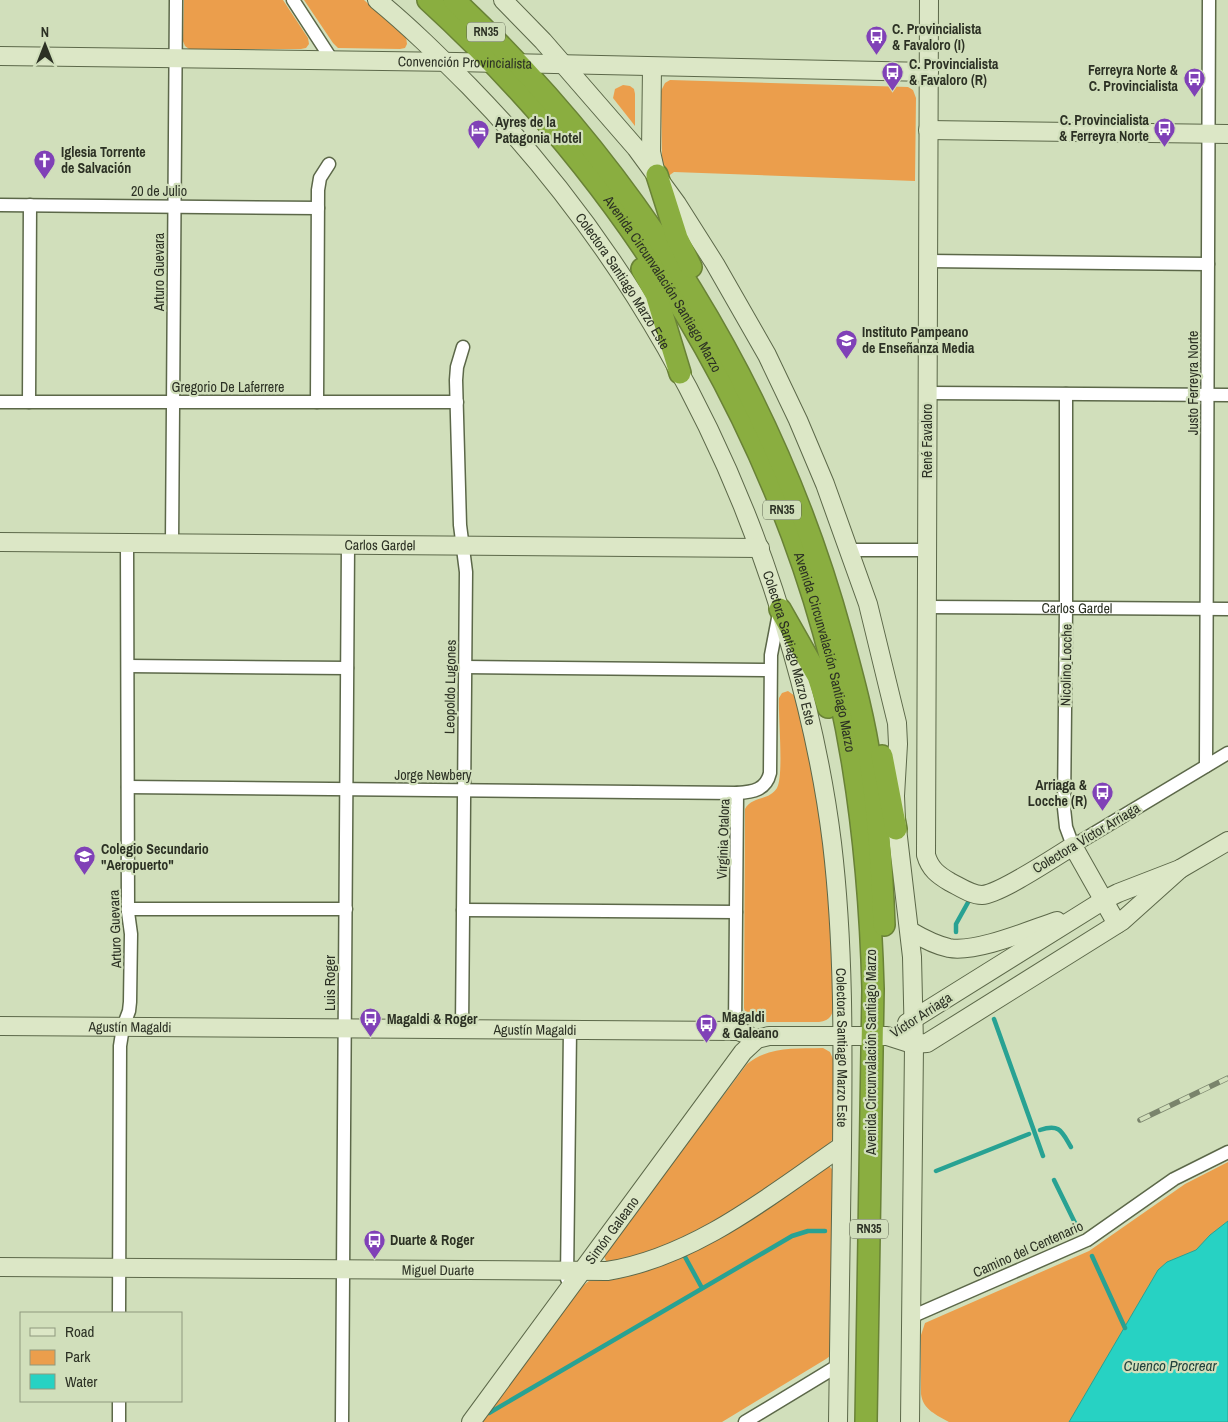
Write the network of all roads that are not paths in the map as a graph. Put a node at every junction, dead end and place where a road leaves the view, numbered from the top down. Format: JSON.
{"nodes":[{"id":1,"x":176,"y":0,"type":"edge"},
{"id":2,"x":293,"y":0,"type":"edge"},
{"id":3,"x":377,"y":0,"type":"edge"},
{"id":4,"x":428,"y":0,"type":"edge"},
{"id":5,"x":454,"y":0,"type":"edge"},
{"id":6,"x":503,"y":0,"type":"edge"},
{"id":7,"x":929,"y":0,"type":"edge"},
{"id":8,"x":1209,"y":0,"type":"edge"},
{"id":9,"x":0,"y":56,"type":"edge"},
{"id":10,"x":175,"y":58,"type":"junction"},
{"id":11,"x":332,"y":60,"type":"junction"},
{"id":12,"x":445,"y":62,"type":"junction"},
{"id":13,"x":492,"y":63,"type":"junction"},
{"id":14,"x":518,"y":64,"type":"junction"},
{"id":15,"x":564,"y":65,"type":"junction"},
{"id":16,"x":652,"y":67,"type":"junction"},
{"id":17,"x":929,"y":72,"type":"junction"},
{"id":18,"x":549,"y":124,"type":"junction"},
{"id":19,"x":928,"y":130,"type":"junction"},
{"id":20,"x":1209,"y":133,"type":"junction"},
{"id":21,"x":1228,"y":134,"type":"edge"},
{"id":22,"x":328,"y":164,"type":"dead end"},
{"id":23,"x":657,"y":175,"type":"junction"},
{"id":24,"x":0,"y":205,"type":"edge"},
{"id":25,"x":30,"y":205,"type":"junction"},
{"id":26,"x":174,"y":206,"type":"junction"},
{"id":27,"x":318,"y":208,"type":"junction"},
{"id":28,"x":928,"y":261,"type":"junction"},
{"id":29,"x":1208,"y":264,"type":"junction"},
{"id":30,"x":463,"y":347,"type":"dead end"},
{"id":31,"x":680,"y":373,"type":"junction"},
{"id":32,"x":927,"y":393,"type":"junction"},
{"id":33,"x":1066,"y":394,"type":"junction"},
{"id":34,"x":1208,"y":395,"type":"junction"},
{"id":35,"x":1228,"y":395,"type":"edge"},
{"id":36,"x":0,"y":402,"type":"edge"},
{"id":37,"x":29,"y":402,"type":"junction"},
{"id":38,"x":173,"y":402,"type":"junction"},
{"id":39,"x":317,"y":402,"type":"junction"},
{"id":40,"x":457,"y":402,"type":"junction"},
{"id":41,"x":759,"y":414,"type":"junction"},
{"id":42,"x":0,"y":542,"type":"edge"},
{"id":43,"x":127,"y":543,"type":"junction"},
{"id":44,"x":172,"y":543,"type":"junction"},
{"id":45,"x":348,"y":544,"type":"junction"},
{"id":46,"x":463,"y":546,"type":"junction"},
{"id":47,"x":760,"y":548,"type":"junction"},
{"id":48,"x":849,"y":550,"type":"junction"},
{"id":49,"x":926,"y":550,"type":"junction"},
{"id":50,"x":817,"y":554,"type":"junction"},
{"id":51,"x":926,"y":607,"type":"junction"},
{"id":52,"x":1066,"y":608,"type":"junction"},
{"id":53,"x":1207,"y":608,"type":"junction"},
{"id":54,"x":780,"y":609,"type":"junction"},
{"id":55,"x":1228,"y":609,"type":"edge"},
{"id":56,"x":128,"y":666,"type":"junction"},
{"id":57,"x":466,"y":667,"type":"junction"},
{"id":58,"x":347,"y":668,"type":"junction"},
{"id":59,"x":770,"y":670,"type":"junction"},
{"id":60,"x":1228,"y":753,"type":"edge"},
{"id":61,"x":1206,"y":766,"type":"junction"},
{"id":62,"x":128,"y":787,"type":"junction"},
{"id":63,"x":347,"y":789,"type":"junction"},
{"id":64,"x":464,"y":790,"type":"junction"},
{"id":65,"x":737,"y":793,"type":"junction"},
{"id":66,"x":896,"y":829,"type":"junction"},
{"id":67,"x":1228,"y":841,"type":"edge"},
{"id":68,"x":1073,"y":846,"type":"junction"},
{"id":69,"x":1180,"y":870,"type":"junction"},
{"id":70,"x":866,"y":875,"type":"junction"},
{"id":71,"x":940,"y":876,"type":"joint"},
{"id":72,"x":1104,"y":900,"type":"junction"},
{"id":73,"x":128,"y":909,"type":"junction"},
{"id":74,"x":346,"y":909,"type":"junction"},
{"id":75,"x":463,"y":910,"type":"junction"},
{"id":76,"x":736,"y":912,"type":"junction"},
{"id":77,"x":1084,"y":912,"type":"junction"},
{"id":78,"x":1117,"y":924,"type":"junction"},
{"id":79,"x":910,"y":931,"type":"junction"},
{"id":80,"x":914,"y":1018,"type":"junction"},
{"id":81,"x":0,"y":1026,"type":"edge"},
{"id":82,"x":123,"y":1027,"type":"junction"},
{"id":83,"x":345,"y":1028,"type":"junction"},
{"id":84,"x":462,"y":1029,"type":"junction"},
{"id":85,"x":570,"y":1030,"type":"junction"},
{"id":86,"x":735,"y":1031,"type":"junction"},
{"id":87,"x":843,"y":1036,"type":"junction"},
{"id":88,"x":879,"y":1036,"type":"junction"},
{"id":89,"x":754,"y":1041,"type":"junction"},
{"id":90,"x":914,"y":1044,"type":"junction"},
{"id":91,"x":842,"y":1146,"type":"junction"},
{"id":92,"x":1228,"y":1152,"type":"edge"},
{"id":93,"x":0,"y":1267,"type":"edge"},
{"id":94,"x":119,"y":1268,"type":"junction"},
{"id":95,"x":343,"y":1269,"type":"junction"},
{"id":96,"x":575,"y":1271,"type":"junction"},
{"id":97,"x":119,"y":1312,"type":"edge"},
{"id":98,"x":911,"y":1317,"type":"junction"},
{"id":99,"x":867,"y":1356,"type":"junction"},
{"id":100,"x":839,"y":1365,"type":"junction"},
{"id":101,"x":119,"y":1402,"type":"edge"},
{"id":102,"x":119,"y":1422,"type":"edge"},
{"id":103,"x":342,"y":1422,"type":"edge"},
{"id":104,"x":471,"y":1422,"type":"edge"},
{"id":105,"x":745,"y":1422,"type":"edge"},
{"id":106,"x":838,"y":1422,"type":"edge"},
{"id":107,"x":854,"y":1422,"type":"edge"},
{"id":108,"x":866,"y":1422,"type":"edge"},
{"id":109,"x":880,"y":1422,"type":"edge"},
{"id":110,"x":910,"y":1422,"type":"edge"}],
"edges":[{"from":1,"to":10,"type":"street","name":"Arturo Guevara"},
{"from":2,"to":11,"type":"street"},
{"from":3,"to":12,"type":"street","name":"Colectora Santiago Marzo Este"},
{"from":4,"to":13,"type":"highway","name":"Avenida Circunvalación Santiago Marzo","number":"RN35"},
{"from":5,"to":14,"type":"highway","name":"Avenida Circunvalación Santiago Marzo","number":"RN35"},
{"from":6,"to":15,"type":"street"},
{"from":7,"to":17,"type":"street","name":"René Favaloro"},
{"from":8,"to":20,"type":"street","name":"Justo Ferreyra Norte"},
{"from":9,"to":10,"type":"street","name":"Convención Provincialista"},
{"from":10,"to":11,"type":"street","name":"Convención Provincialista"},
{"from":10,"to":26,"type":"street","name":"Arturo Guevara"},
{"from":11,"to":12,"type":"street","name":"Convención Provincialista"},
{"from":12,"to":13,"type":"street","name":"Convención Provincialista"},
{"from":12,"to":31,"type":"street","name":"Colectora Santiago Marzo Este"},
{"from":13,"to":14,"type":"street","name":"Convención Provincialista"},
{"from":13,"to":18,"type":"highway","name":"Avenida Circunvalación Santiago Marzo","number":"RN35"},
{"from":14,"to":15,"type":"street","name":"Convención Provincialista"},
{"from":14,"to":41,"type":"highway","name":"Avenida Circunvalación Santiago Marzo","number":"RN35"},
{"from":15,"to":16,"type":"street","name":"Convención Provincialista"},
{"from":15,"to":23,"type":"street"},
{"from":16,"to":17,"type":"street","name":"Convención Provincialista"},
{"from":16,"to":23,"type":"street"},
{"from":17,"to":19,"type":"street","name":"René Favaloro"},
{"from":18,"to":31,"type":"highway"},
{"from":18,"to":70,"type":"highway","name":"Avenida Circunvalación Santiago Marzo","number":"RN35"},
{"from":19,"to":20,"type":"street"},
{"from":19,"to":28,"type":"street","name":"René Favaloro"},
{"from":20,"to":21,"type":"street"},
{"from":20,"to":29,"type":"street","name":"Justo Ferreyra Norte"},
{"from":22,"to":27,"type":"street"},
{"from":23,"to":41,"type":"highway"},
{"from":23,"to":48,"type":"street"},
{"from":24,"to":25,"type":"street","name":"20 de Julio"},
{"from":25,"to":26,"type":"street","name":"20 de Julio"},
{"from":25,"to":37,"type":"street"},
{"from":26,"to":27,"type":"street","name":"20 de Julio"},
{"from":26,"to":38,"type":"street","name":"Arturo Guevara"},
{"from":27,"to":39,"type":"street"},
{"from":28,"to":29,"type":"street"},
{"from":28,"to":32,"type":"street","name":"René Favaloro"},
{"from":29,"to":34,"type":"street","name":"Justo Ferreyra Norte"},
{"from":30,"to":40,"type":"street","name":"Leopoldo Lugones"},
{"from":31,"to":47,"type":"street","name":"Colectora Santiago Marzo Este"},
{"from":32,"to":33,"type":"street"},
{"from":32,"to":49,"type":"street","name":"René Favaloro"},
{"from":33,"to":34,"type":"street"},
{"from":33,"to":52,"type":"street","name":"Nicolino Locche"},
{"from":34,"to":35,"type":"street"},
{"from":34,"to":53,"type":"street","name":"Justo Ferreyra Norte"},
{"from":36,"to":37,"type":"street","name":"Gregorio De Laferrere"},
{"from":37,"to":38,"type":"street","name":"Gregorio De Laferrere"},
{"from":38,"to":39,"type":"street","name":"Gregorio De Laferrere"},
{"from":38,"to":44,"type":"street","name":"Arturo Guevara"},
{"from":39,"to":40,"type":"street","name":"Gregorio De Laferrere"},
{"from":40,"to":46,"type":"street","name":"Leopoldo Lugones"},
{"from":41,"to":50,"type":"highway","name":"Avenida Circunvalación Santiago Marzo","number":"RN35"},
{"from":42,"to":43,"type":"street","name":"Carlos Gardel"},
{"from":43,"to":44,"type":"street","name":"Carlos Gardel"},
{"from":43,"to":56,"type":"street","name":"Arturo Guevara"},
{"from":44,"to":45,"type":"street","name":"Carlos Gardel"},
{"from":45,"to":46,"type":"street","name":"Carlos Gardel"},
{"from":45,"to":58,"type":"street","name":"Luis Roger"},
{"from":46,"to":47,"type":"street","name":"Carlos Gardel"},
{"from":46,"to":57,"type":"street","name":"Leopoldo Lugones"},
{"from":47,"to":54,"type":"street","name":"Colectora Santiago Marzo Este"},
{"from":48,"to":49,"type":"street"},
{"from":48,"to":66,"type":"street"},
{"from":49,"to":51,"type":"street","name":"René Favaloro"},
{"from":50,"to":66,"type":"highway"},
{"from":50,"to":88,"type":"highway","name":"Avenida Circunvalación Santiago Marzo","number":"RN35"},
{"from":51,"to":52,"type":"street","name":"Carlos Gardel"},
{"from":51,"to":71,"type":"street","name":"René Favaloro"},
{"from":52,"to":53,"type":"street","name":"Carlos Gardel"},
{"from":52,"to":68,"type":"street","name":"Nicolino Locche"},
{"from":53,"to":55,"type":"street","name":"Carlos Gardel"},
{"from":53,"to":61,"type":"street","name":"Justo Ferreyra Norte"},
{"from":54,"to":59,"type":"street","name":"Virginia Otalora"},
{"from":54,"to":70,"type":"highway"},
{"from":54,"to":87,"type":"street","name":"Colectora Santiago Marzo Este"},
{"from":56,"to":58,"type":"street"},
{"from":56,"to":62,"type":"street","name":"Arturo Guevara"},
{"from":57,"to":59,"type":"street"},
{"from":57,"to":64,"type":"street","name":"Leopoldo Lugones"},
{"from":58,"to":63,"type":"street","name":"Luis Roger"},
{"from":59,"to":65,"type":"street","name":"Virginia Otalora"},
{"from":60,"to":61,"type":"street","name":"Colectora Víctor Arriaga"},
{"from":61,"to":68,"type":"street","name":"Colectora Víctor Arriaga"},
{"from":62,"to":63,"type":"street","name":"Jorge Newbery"},
{"from":62,"to":73,"type":"street","name":"Arturo Guevara"},
{"from":63,"to":64,"type":"street","name":"Jorge Newbery"},
{"from":63,"to":74,"type":"street","name":"Luis Roger"},
{"from":64,"to":65,"type":"street","name":"Jorge Newbery"},
{"from":64,"to":75,"type":"street","name":"Leopoldo Lugones"},
{"from":65,"to":76,"type":"street","name":"Virginia Otalora"},
{"from":66,"to":79,"type":"street"},
{"from":67,"to":69,"type":"street","name":"Víctor Arriaga"},
{"from":68,"to":71,"type":"street","name":"Colectora Víctor Arriaga"},
{"from":68,"to":72,"type":"street","name":"Nicolino Locche"},
{"from":69,"to":72,"type":"street","name":"Víctor Arriaga"},
{"from":69,"to":78,"type":"street","name":"Víctor Arriaga"},
{"from":70,"to":88,"type":"highway","name":"Avenida Circunvalación Santiago Marzo","number":"RN35"},
{"from":72,"to":77,"type":"street","name":"Víctor Arriaga"},
{"from":72,"to":78,"type":"street","name":"Nicolino Locche"},
{"from":73,"to":74,"type":"street"},
{"from":73,"to":82,"type":"street","name":"Arturo Guevara"},
{"from":74,"to":83,"type":"street","name":"Luis Roger"},
{"from":75,"to":76,"type":"street"},
{"from":75,"to":84,"type":"street","name":"Leopoldo Lugones"},
{"from":76,"to":86,"type":"street","name":"Virginia Otalora"},
{"from":77,"to":79,"type":"street"},
{"from":77,"to":80,"type":"street","name":"Víctor Arriaga"},
{"from":78,"to":90,"type":"street","name":"Víctor Arriaga"},
{"from":79,"to":80,"type":"street"},
{"from":80,"to":88,"type":"street","name":"Víctor Arriaga"},
{"from":80,"to":90,"type":"street"},
{"from":81,"to":82,"type":"street","name":"Agustín Magaldi"},
{"from":82,"to":83,"type":"street","name":"Agustín Magaldi"},
{"from":82,"to":94,"type":"street","name":"Arturo Guevara"},
{"from":83,"to":84,"type":"street","name":"Agustín Magaldi"},
{"from":83,"to":95,"type":"street","name":"Luis Roger"},
{"from":84,"to":85,"type":"street","name":"Agustín Magaldi"},
{"from":85,"to":86,"type":"street","name":"Agustín Magaldi"},
{"from":85,"to":96,"type":"street"},
{"from":86,"to":89,"type":"street","name":"Agustín Magaldi"},
{"from":87,"to":88,"type":"street"},
{"from":87,"to":89,"type":"street"},
{"from":87,"to":91,"type":"street","name":"Colectora Santiago Marzo Este"},
{"from":88,"to":90,"type":"street","name":"Víctor Arriaga"},
{"from":88,"to":99,"type":"highway","name":"Avenida Circunvalación Santiago Marzo","number":"RN35"},
{"from":88,"to":109,"type":"highway","name":"Avenida Circunvalación Santiago Marzo","number":"RN35"},
{"from":89,"to":96,"type":"street","name":"Simón Galeano"},
{"from":90,"to":98,"type":"street"},
{"from":91,"to":96,"type":"street","name":"Miguel Duarte"},
{"from":91,"to":100,"type":"street","name":"Colectora Santiago Marzo Este"},
{"from":92,"to":98,"type":"street","name":"Camino del Centenario"},
{"from":93,"to":94,"type":"street","name":"Miguel Duarte"},
{"from":94,"to":95,"type":"street","name":"Miguel Duarte"},
{"from":94,"to":97,"type":"street","name":"Arturo Guevara"},
{"from":95,"to":96,"type":"street","name":"Miguel Duarte"},
{"from":95,"to":103,"type":"street","name":"Luis Roger"},
{"from":96,"to":104,"type":"street","name":"Simón Galeano"},
{"from":98,"to":110,"type":"street"},
{"from":99,"to":107,"type":"highway"},
{"from":99,"to":108,"type":"highway","name":"Avenida Circunvalación Santiago Marzo","number":"RN35"},
{"from":100,"to":105,"type":"street"},
{"from":100,"to":106,"type":"street","name":"Colectora Santiago Marzo Este"},
{"from":101,"to":102,"type":"street"}]}
